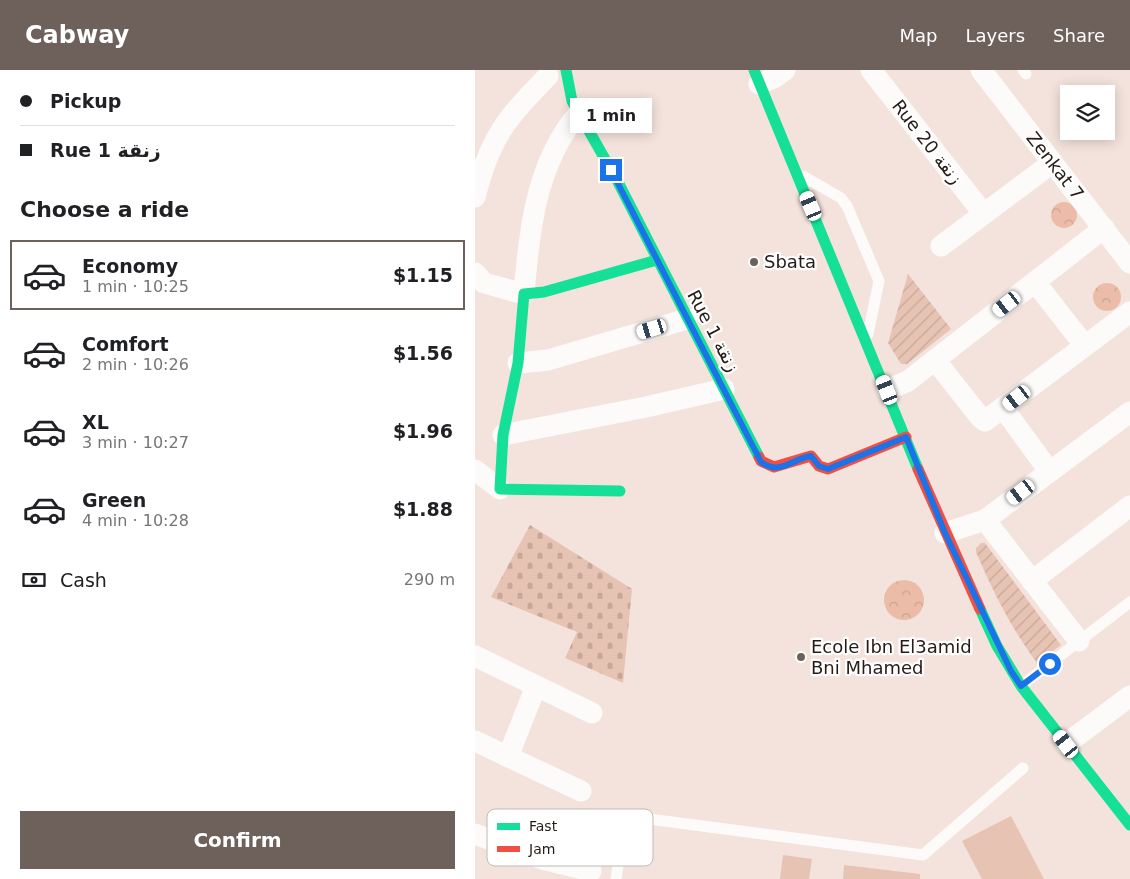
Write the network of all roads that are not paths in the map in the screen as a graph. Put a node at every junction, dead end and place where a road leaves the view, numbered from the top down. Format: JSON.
{"nodes":[{"id":1,"x":785,"y":70,"type":"edge"},
{"id":2,"x":871,"y":70,"type":"edge"},
{"id":3,"x":981,"y":70,"type":"edge"},
{"id":4,"x":552,"y":72,"type":"edge"},
{"id":5,"x":757,"y":77,"type":"edge"},
{"id":6,"x":576,"y":107,"type":"junction"},
{"id":7,"x":1052,"y":163,"type":"junction"},
{"id":8,"x":479,"y":169,"type":"edge"},
{"id":9,"x":797,"y":173,"type":"junction"},
{"id":10,"x":475,"y":197,"type":"edge"},
{"id":11,"x":983,"y":213,"type":"junction"},
{"id":12,"x":1104,"y":228,"type":"junction"},
{"id":13,"x":941,"y":246,"type":"dead end"},
{"id":14,"x":657,"y":260,"type":"junction"},
{"id":15,"x":1130,"y":263,"type":"edge"},
{"id":16,"x":475,"y":273,"type":"edge"},
{"id":17,"x":1035,"y":282,"type":"junction"},
{"id":18,"x":524,"y":294,"type":"junction"},
{"id":19,"x":1130,"y":312,"type":"edge"},
{"id":20,"x":687,"y":319,"type":"junction"},
{"id":21,"x":867,"y":340,"type":"junction"},
{"id":22,"x":1085,"y":346,"type":"junction"},
{"id":23,"x":935,"y":360,"type":"junction"},
{"id":24,"x":518,"y":363,"type":"junction"},
{"id":25,"x":724,"y":389,"type":"junction"},
{"id":26,"x":887,"y":390,"type":"junction"},
{"id":27,"x":1004,"y":409,"type":"junction"},
{"id":28,"x":1130,"y":412,"type":"edge"},
{"id":29,"x":503,"y":435,"type":"junction"},
{"id":30,"x":906,"y":437,"type":"junction"},
{"id":31,"x":475,"y":470,"type":"edge"},
{"id":32,"x":1049,"y":470,"type":"junction"},
{"id":33,"x":500,"y":488,"type":"junction"},
{"id":34,"x":620,"y":491,"type":"dead end"},
{"id":35,"x":1130,"y":506,"type":"edge"},
{"id":36,"x":985,"y":520,"type":"junction"},
{"id":37,"x":945,"y":533,"type":"junction"},
{"id":38,"x":1032,"y":581,"type":"junction"},
{"id":39,"x":1130,"y":602,"type":"edge"},
{"id":40,"x":1079,"y":641,"type":"junction"},
{"id":41,"x":475,"y":656,"type":"edge"},
{"id":42,"x":536,"y":686,"type":"junction"},
{"id":43,"x":1021,"y":686,"type":"junction"},
{"id":44,"x":1130,"y":696,"type":"edge"},
{"id":45,"x":591,"y":713,"type":"dead end"},
{"id":46,"x":475,"y":740,"type":"edge"},
{"id":47,"x":1066,"y":744,"type":"junction"},
{"id":48,"x":508,"y":757,"type":"junction"},
{"id":49,"x":1023,"y":768,"type":"dead end"},
{"id":50,"x":581,"y":791,"type":"dead end"},
{"id":51,"x":1127,"y":816,"type":"edge"},
{"id":52,"x":653,"y":820,"type":"edge"},
{"id":53,"x":475,"y":834,"type":"edge"},
{"id":54,"x":487,"y":838,"type":"edge"},
{"id":55,"x":571,"y":866,"type":"edge"},
{"id":56,"x":619,"y":866,"type":"edge"},
{"id":57,"x":591,"y":871,"type":"dead end"},
{"id":58,"x":617,"y":879,"type":"edge"}],
"edges":[{"from":1,"to":5,"type":"street"},
{"from":2,"to":11,"type":"street","name":"Rue 20 زنقة"},
{"from":3,"to":7,"type":"street","name":"Zenkat 7"},
{"from":4,"to":6,"type":"street"},
{"from":4,"to":8,"type":"street"},
{"from":5,"to":9,"type":"street"},
{"from":6,"to":14,"type":"street","name":"Rue 1 زنقة"},
{"from":6,"to":18,"type":"street"},
{"from":7,"to":11,"type":"street"},
{"from":7,"to":12,"type":"street","name":"Zenkat 7"},
{"from":8,"to":10,"type":"street"},
{"from":9,"to":21,"type":"street"},
{"from":9,"to":21,"type":"lane"},
{"from":11,"to":13,"type":"street"},
{"from":12,"to":15,"type":"street","name":"Zenkat 7"},
{"from":12,"to":17,"type":"street"},
{"from":14,"to":18,"type":"street"},
{"from":14,"to":20,"type":"street","name":"Rue 1 زنقة"},
{"from":16,"to":18,"type":"street"},
{"from":17,"to":22,"type":"street"},
{"from":17,"to":23,"type":"street"},
{"from":18,"to":24,"type":"street"},
{"from":19,"to":22,"type":"street"},
{"from":20,"to":24,"type":"street"},
{"from":20,"to":25,"type":"street","name":"Rue 1 زنقة"},
{"from":21,"to":26,"type":"street"},
{"from":22,"to":27,"type":"street"},
{"from":23,"to":26,"type":"street"},
{"from":23,"to":27,"type":"street"},
{"from":24,"to":29,"type":"street"},
{"from":25,"to":29,"type":"street"},
{"from":25,"to":30,"type":"street","name":"Rue 1 زنقة"},
{"from":26,"to":30,"type":"street"},
{"from":27,"to":32,"type":"street"},
{"from":28,"to":32,"type":"street"},
{"from":29,"to":33,"type":"street"},
{"from":30,"to":37,"type":"street"},
{"from":31,"to":33,"type":"street"},
{"from":32,"to":36,"type":"street"},
{"from":33,"to":34,"type":"street"},
{"from":35,"to":38,"type":"street"},
{"from":36,"to":37,"type":"street"},
{"from":36,"to":38,"type":"street"},
{"from":37,"to":43,"type":"street"},
{"from":38,"to":40,"type":"street"},
{"from":39,"to":40,"type":"lane"},
{"from":40,"to":43,"type":"lane"},
{"from":41,"to":42,"type":"street"},
{"from":42,"to":45,"type":"street"},
{"from":42,"to":48,"type":"street"},
{"from":43,"to":47,"type":"street"},
{"from":44,"to":47,"type":"street"},
{"from":46,"to":48,"type":"street"},
{"from":47,"to":51,"type":"street"},
{"from":48,"to":50,"type":"street"},
{"from":49,"to":52,"type":"lane"},
{"from":53,"to":54,"type":"street"},
{"from":55,"to":57,"type":"street"},
{"from":56,"to":58,"type":"lane"}]}
